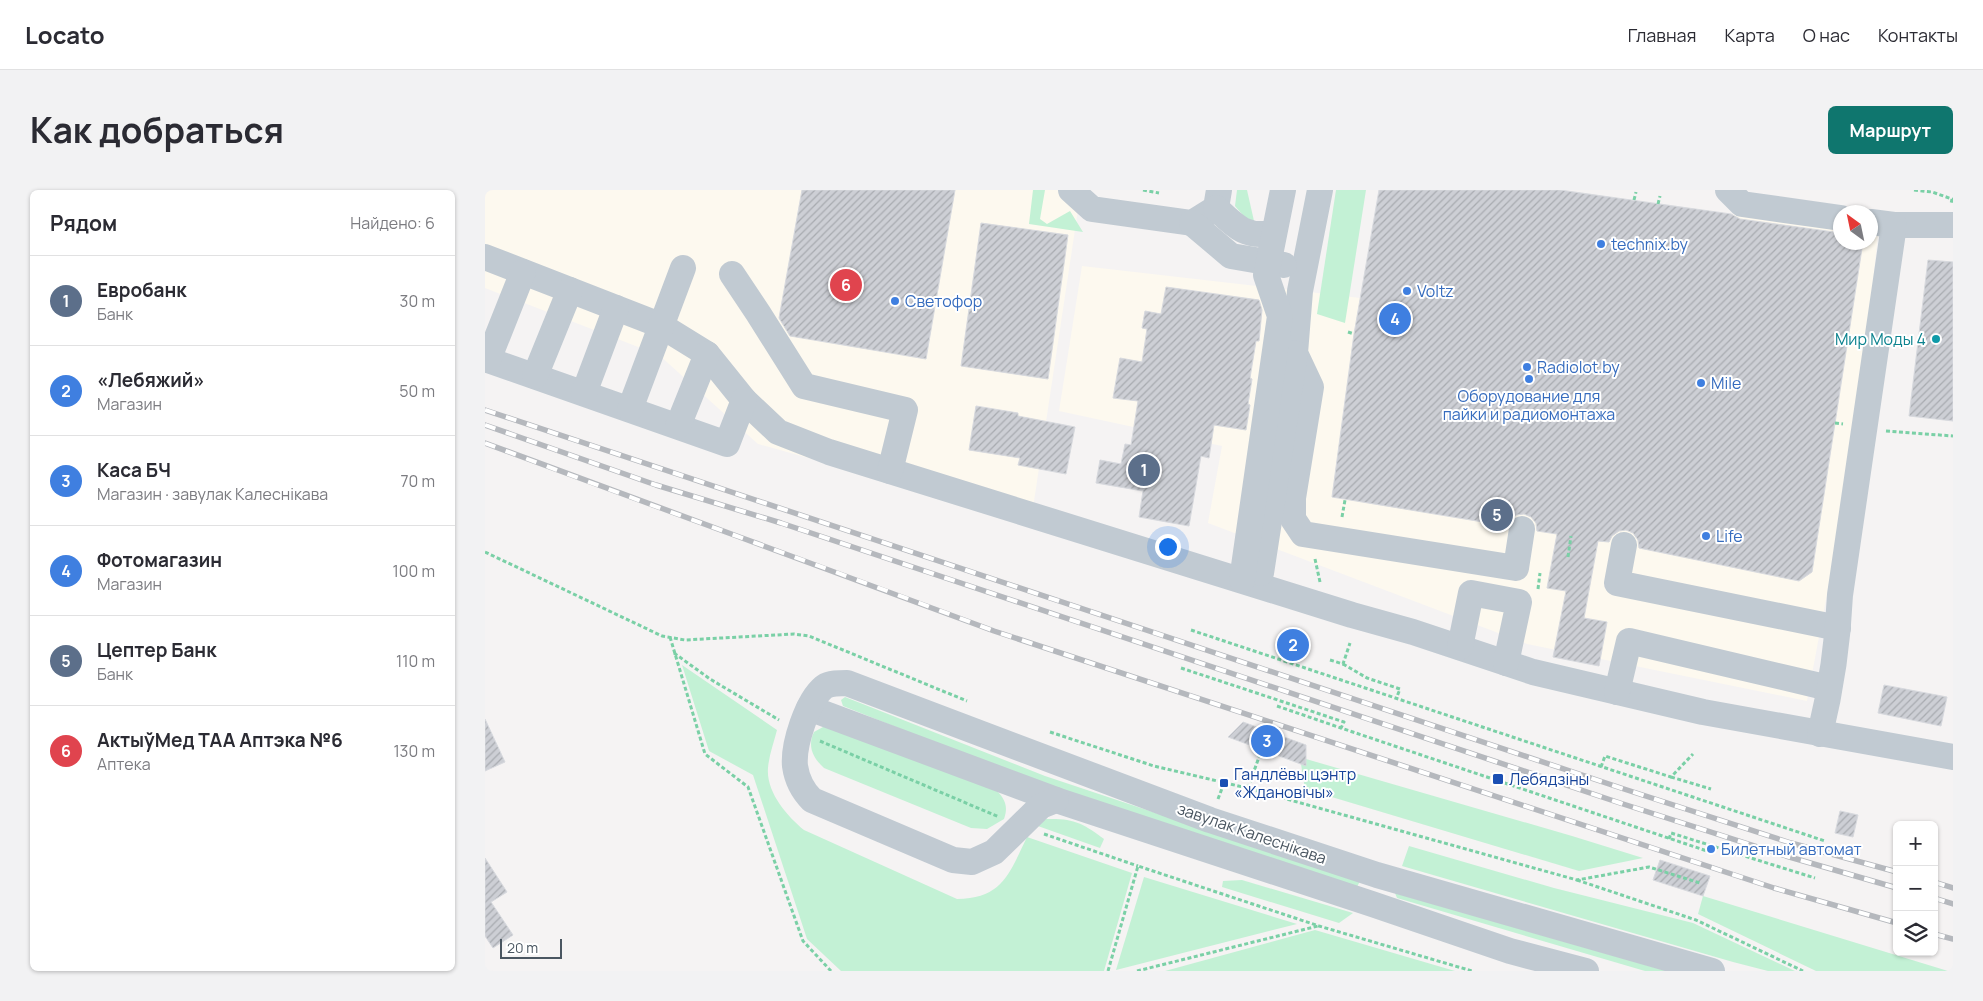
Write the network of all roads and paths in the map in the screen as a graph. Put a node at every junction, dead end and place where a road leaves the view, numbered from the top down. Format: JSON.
{"nodes":[{"id":1,"x":1071,"y":190,"type":"edge"},
{"id":2,"x":1143,"y":190,"type":"edge"},
{"id":3,"x":1283,"y":190,"type":"edge"},
{"id":4,"x":1320,"y":190,"type":"edge"},
{"id":5,"x":1728,"y":190,"type":"edge"},
{"id":6,"x":1915,"y":190,"type":"edge"},
{"id":7,"x":1636,"y":192,"type":"dead end"},
{"id":8,"x":1162,"y":193,"type":"dead end"},
{"id":9,"x":1660,"y":196,"type":"dead end"},
{"id":10,"x":1218,"y":199,"type":"edge"},
{"id":11,"x":1634,"y":200,"type":"dead end"},
{"id":12,"x":1658,"y":204,"type":"dead end"},
{"id":13,"x":1833,"y":217,"type":"edge"},
{"id":14,"x":1192,"y":223,"type":"junction"},
{"id":15,"x":1882,"y":223,"type":"edge"},
{"id":16,"x":1951,"y":224,"type":"edge"},
{"id":17,"x":1273,"y":233,"type":"junction"},
{"id":18,"x":485,"y":257,"type":"edge"},
{"id":19,"x":1267,"y":262,"type":"junction"},
{"id":20,"x":683,"y":268,"type":"dead end"},
{"id":21,"x":1305,"y":270,"type":"junction"},
{"id":22,"x":523,"y":272,"type":"junction"},
{"id":23,"x":731,"y":274,"type":"dead end"},
{"id":24,"x":570,"y":290,"type":"junction"},
{"id":25,"x":616,"y":308,"type":"junction"},
{"id":26,"x":660,"y":325,"type":"junction"},
{"id":27,"x":1349,"y":332,"type":"dead end"},
{"id":28,"x":1354,"y":334,"type":"dead end"},
{"id":29,"x":707,"y":354,"type":"junction"},
{"id":30,"x":1295,"y":354,"type":"junction"},
{"id":31,"x":486,"y":359,"type":"edge"},
{"id":32,"x":535,"y":376,"type":"junction"},
{"id":33,"x":584,"y":394,"type":"junction"},
{"id":34,"x":744,"y":400,"type":"junction"},
{"id":35,"x":630,"y":409,"type":"junction"},
{"id":36,"x":678,"y":426,"type":"junction"},
{"id":37,"x":1885,"y":430,"type":"dead end"},
{"id":38,"x":1953,"y":436,"type":"edge"},
{"id":39,"x":890,"y":471,"type":"junction"},
{"id":40,"x":1345,"y":500,"type":"dead end"},
{"id":41,"x":1341,"y":520,"type":"dead end"},
{"id":42,"x":1522,"y":529,"type":"dead end"},
{"id":43,"x":1571,"y":536,"type":"dead end"},
{"id":44,"x":1625,"y":545,"type":"dead end"},
{"id":45,"x":485,"y":552,"type":"edge"},
{"id":46,"x":1568,"y":557,"type":"dead end"},
{"id":47,"x":1315,"y":558,"type":"dead end"},
{"id":48,"x":1250,"y":583,"type":"junction"},
{"id":49,"x":1328,"y":584,"type":"dead end"},
{"id":50,"x":1838,"y":628,"type":"junction"},
{"id":51,"x":1191,"y":630,"type":"dead end"},
{"id":52,"x":670,"y":637,"type":"junction"},
{"id":53,"x":1350,"y":643,"type":"dead end"},
{"id":54,"x":1459,"y":647,"type":"junction"},
{"id":55,"x":674,"y":653,"type":"junction"},
{"id":56,"x":1330,"y":660,"type":"dead end"},
{"id":57,"x":1506,"y":663,"type":"junction"},
{"id":58,"x":1343,"y":664,"type":"junction"},
{"id":59,"x":1181,"y":668,"type":"dead end"},
{"id":60,"x":1829,"y":688,"type":"junction"},
{"id":61,"x":1617,"y":692,"type":"junction"},
{"id":62,"x":1396,"y":699,"type":"junction"},
{"id":63,"x":971,"y":703,"type":"dead end"},
{"id":64,"x":1277,"y":706,"type":"dead end"},
{"id":65,"x":809,"y":708,"type":"junction"},
{"id":66,"x":1341,"y":728,"type":"junction"},
{"id":67,"x":1044,"y":730,"type":"dead end"},
{"id":68,"x":800,"y":733,"type":"junction"},
{"id":69,"x":1820,"y":734,"type":"junction"},
{"id":70,"x":1264,"y":743,"type":"dead end"},
{"id":71,"x":1693,"y":754,"type":"dead end"},
{"id":72,"x":1953,"y":757,"type":"edge"},
{"id":73,"x":1601,"y":767,"type":"junction"},
{"id":74,"x":1671,"y":776,"type":"junction"},
{"id":75,"x":1247,"y":788,"type":"junction"},
{"id":76,"x":1711,"y":789,"type":"dead end"},
{"id":77,"x":1056,"y":800,"type":"junction"},
{"id":78,"x":1021,"y":826,"type":"junction"},
{"id":79,"x":1669,"y":839,"type":"junction"},
{"id":80,"x":1825,"y":841,"type":"dead end"},
{"id":81,"x":1710,"y":852,"type":"dead end"},
{"id":82,"x":1138,"y":866,"type":"junction"},
{"id":83,"x":1815,"y":878,"type":"dead end"},
{"id":84,"x":1577,"y":880,"type":"junction"},
{"id":85,"x":1700,"y":883,"type":"dead end"},
{"id":86,"x":1319,"y":926,"type":"junction"},
{"id":87,"x":831,"y":971,"type":"edge"},
{"id":88,"x":1108,"y":971,"type":"edge"},
{"id":89,"x":1137,"y":971,"type":"edge"},
{"id":90,"x":1472,"y":971,"type":"edge"},
{"id":91,"x":1586,"y":971,"type":"edge"},
{"id":92,"x":1712,"y":971,"type":"edge"},
{"id":93,"x":1803,"y":971,"type":"edge"}],
"edges":[{"from":1,"to":14,"type":"street"},
{"from":2,"to":8,"type":"path"},
{"from":3,"to":17,"type":"street"},
{"from":4,"to":21,"type":"street"},
{"from":5,"to":13,"type":"street"},
{"from":6,"to":16,"type":"path"},
{"from":7,"to":11,"type":"path"},
{"from":9,"to":12,"type":"path"},
{"from":10,"to":14,"type":"street"},
{"from":10,"to":17,"type":"street"},
{"from":14,"to":19,"type":"street"},
{"from":15,"to":16,"type":"street"},
{"from":15,"to":50,"type":"street"},
{"from":17,"to":19,"type":"street"},
{"from":18,"to":22,"type":"street"},
{"from":19,"to":21,"type":"street"},
{"from":19,"to":48,"type":"street"},
{"from":20,"to":26,"type":"street"},
{"from":21,"to":30,"type":"street"},
{"from":22,"to":24,"type":"street"},
{"from":22,"to":31,"type":"street"},
{"from":23,"to":39,"type":"street"},
{"from":24,"to":25,"type":"street"},
{"from":24,"to":32,"type":"street"},
{"from":25,"to":26,"type":"street"},
{"from":25,"to":33,"type":"street"},
{"from":26,"to":29,"type":"street"},
{"from":26,"to":35,"type":"street"},
{"from":27,"to":28,"type":"path"},
{"from":29,"to":34,"type":"street"},
{"from":29,"to":36,"type":"street"},
{"from":30,"to":42,"type":"street"},
{"from":30,"to":48,"type":"street"},
{"from":31,"to":32,"type":"street"},
{"from":32,"to":33,"type":"street"},
{"from":33,"to":35,"type":"street"},
{"from":34,"to":36,"type":"street"},
{"from":34,"to":39,"type":"street"},
{"from":35,"to":36,"type":"street"},
{"from":37,"to":38,"type":"path"},
{"from":39,"to":48,"type":"street"},
{"from":40,"to":41,"type":"path"},
{"from":43,"to":46,"type":"path"},
{"from":44,"to":50,"type":"street"},
{"from":45,"to":52,"type":"path"},
{"from":47,"to":49,"type":"path"},
{"from":48,"to":54,"type":"street"},
{"from":50,"to":60,"type":"street"},
{"from":51,"to":62,"type":"path"},
{"from":52,"to":55,"type":"path"},
{"from":52,"to":63,"type":"path"},
{"from":53,"to":58,"type":"path"},
{"from":54,"to":57,"type":"street"},
{"from":54,"to":57,"type":"street"},
{"from":55,"to":68,"type":"path"},
{"from":55,"to":87,"type":"path"},
{"from":56,"to":58,"type":"path"},
{"from":57,"to":61,"type":"street"},
{"from":58,"to":62,"type":"path"},
{"from":59,"to":66,"type":"path"},
{"from":60,"to":61,"type":"street"},
{"from":60,"to":69,"type":"street"},
{"from":61,"to":69,"type":"street"},
{"from":62,"to":73,"type":"path"},
{"from":64,"to":66,"type":"path"},
{"from":65,"to":68,"type":"street","name":"завулак Калеснікава"},
{"from":65,"to":77,"type":"street","name":"завулак Калеснікава"},
{"from":65,"to":92,"type":"street","name":"завулак Калеснікава"},
{"from":66,"to":79,"type":"path"},
{"from":67,"to":75,"type":"path"},
{"from":68,"to":78,"type":"path"},
{"from":68,"to":78,"type":"street","name":"завулак Калеснікава"},
{"from":69,"to":72,"type":"street"},
{"from":70,"to":75,"type":"path"},
{"from":71,"to":74,"type":"path"},
{"from":73,"to":74,"type":"path"},
{"from":73,"to":80,"type":"path"},
{"from":74,"to":76,"type":"path"},
{"from":75,"to":84,"type":"path"},
{"from":77,"to":78,"type":"street","name":"завулак Калеснікава"},
{"from":77,"to":91,"type":"street","name":"завулак Калеснікава"},
{"from":78,"to":82,"type":"path"},
{"from":79,"to":81,"type":"path"},
{"from":79,"to":83,"type":"path"},
{"from":82,"to":86,"type":"path"},
{"from":82,"to":88,"type":"path"},
{"from":84,"to":85,"type":"path"},
{"from":84,"to":93,"type":"path"},
{"from":86,"to":89,"type":"path"},
{"from":86,"to":90,"type":"path"}]}
